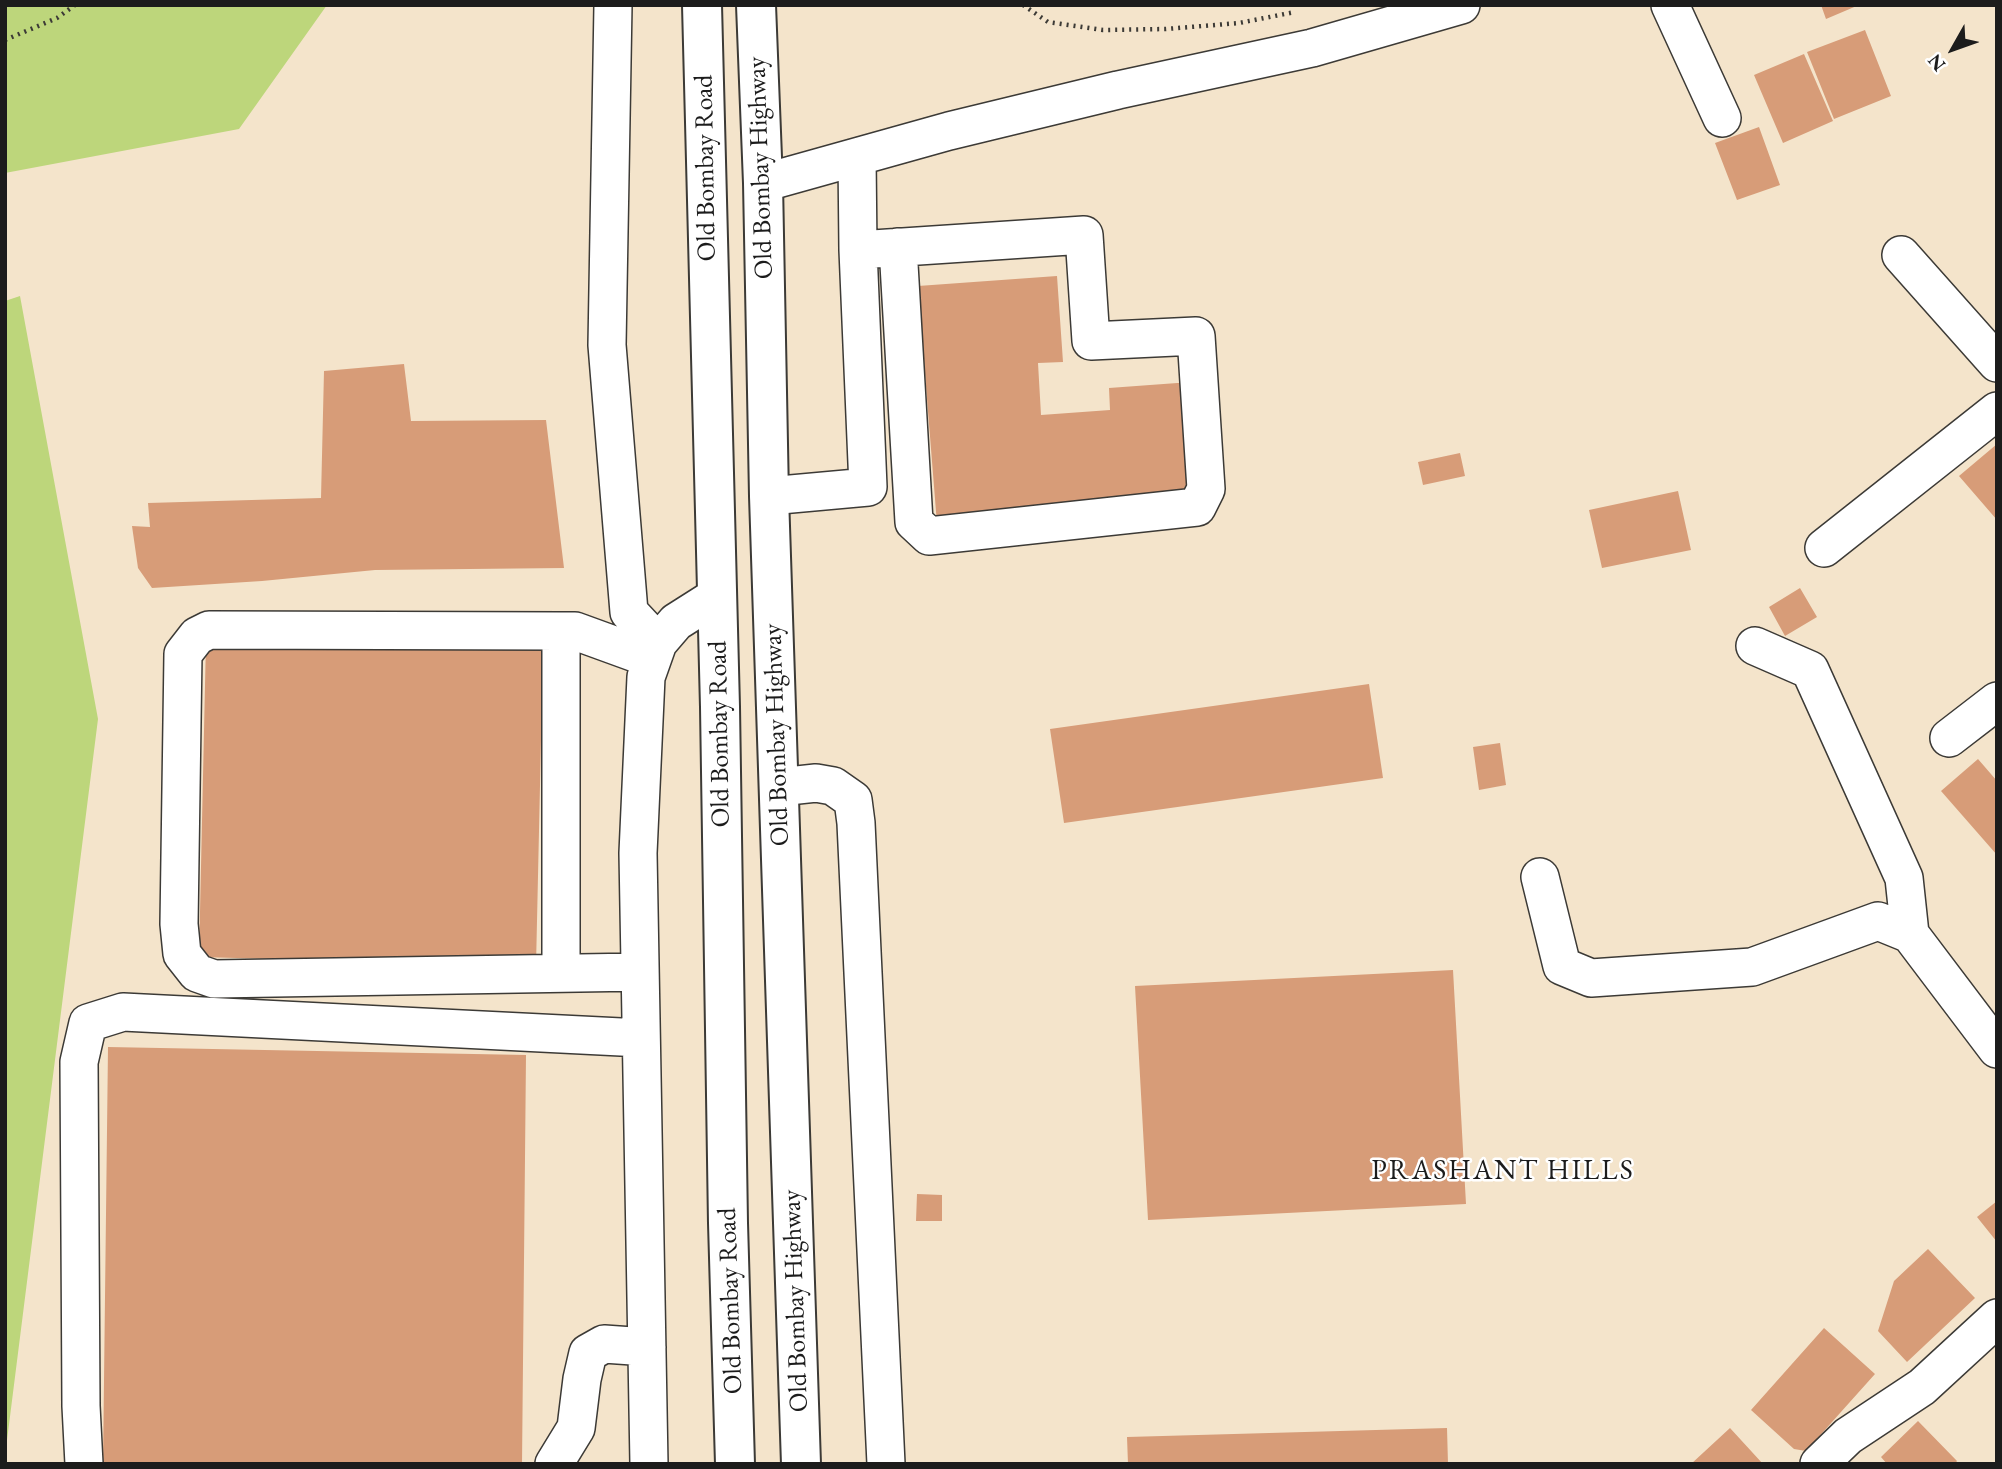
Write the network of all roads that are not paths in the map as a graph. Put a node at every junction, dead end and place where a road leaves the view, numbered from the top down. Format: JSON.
{"nodes":[{"id":1,"x":613,"y":5,"type":"edge"},
{"id":2,"x":702,"y":5,"type":"edge"},
{"id":3,"x":756,"y":5,"type":"edge"},
{"id":4,"x":1461,"y":5,"type":"edge"},
{"id":5,"x":1670,"y":5,"type":"edge"},
{"id":6,"x":1722,"y":118,"type":"dead end"},
{"id":7,"x":857,"y":157,"type":"junction"},
{"id":8,"x":763,"y":183,"type":"junction"},
{"id":9,"x":898,"y":247,"type":"junction"},
{"id":10,"x":858,"y":250,"type":"junction"},
{"id":11,"x":1901,"y":255,"type":"dead end"},
{"id":12,"x":1997,"y":363,"type":"edge"},
{"id":13,"x":1997,"y":411,"type":"edge"},
{"id":14,"x":912,"y":484,"type":"junction"},
{"id":15,"x":868,"y":487,"type":"junction"},
{"id":16,"x":769,"y":496,"type":"junction"},
{"id":17,"x":1824,"y":548,"type":"dead end"},
{"id":18,"x":717,"y":596,"type":"junction"},
{"id":19,"x":561,"y":631,"type":"junction"},
{"id":20,"x":1755,"y":646,"type":"dead end"},
{"id":21,"x":655,"y":651,"type":"junction"},
{"id":22,"x":1997,"y":701,"type":"edge"},
{"id":23,"x":1949,"y":738,"type":"dead end"},
{"id":24,"x":779,"y":787,"type":"junction"},
{"id":25,"x":1540,"y":877,"type":"dead end"},
{"id":26,"x":1910,"y":934,"type":"junction"},
{"id":27,"x":640,"y":972,"type":"junction"},
{"id":28,"x":561,"y":973,"type":"junction"},
{"id":29,"x":641,"y":1038,"type":"junction"},
{"id":30,"x":1997,"y":1049,"type":"edge"},
{"id":31,"x":1997,"y":1318,"type":"edge"},
{"id":32,"x":647,"y":1346,"type":"junction"},
{"id":33,"x":1852,"y":1450,"type":"edge"},
{"id":34,"x":84,"y":1464,"type":"edge"},
{"id":35,"x":554,"y":1464,"type":"edge"},
{"id":36,"x":649,"y":1464,"type":"edge"},
{"id":37,"x":735,"y":1464,"type":"edge"},
{"id":38,"x":801,"y":1464,"type":"edge"},
{"id":39,"x":886,"y":1464,"type":"edge"},
{"id":40,"x":1819,"y":1464,"type":"edge"}],
"edges":[{"from":1,"to":21,"type":"street"},
{"from":2,"to":18,"type":"main road","name":"Old Bombay Road"},
{"from":3,"to":8,"type":"main road","name":"Old Bombay Highway"},
{"from":4,"to":7,"type":"street"},
{"from":5,"to":6,"type":"street"},
{"from":7,"to":8,"type":"street"},
{"from":7,"to":10,"type":"street"},
{"from":8,"to":16,"type":"main road","name":"Old Bombay Highway"},
{"from":9,"to":10,"type":"street"},
{"from":9,"to":14,"type":"street"},
{"from":9,"to":14,"type":"street"},
{"from":10,"to":15,"type":"street"},
{"from":11,"to":12,"type":"street"},
{"from":13,"to":17,"type":"street"},
{"from":14,"to":15,"type":"street"},
{"from":15,"to":16,"type":"street"},
{"from":16,"to":24,"type":"main road","name":"Old Bombay Highway"},
{"from":18,"to":21,"type":"street"},
{"from":18,"to":37,"type":"main road","name":"Old Bombay Road"},
{"from":19,"to":21,"type":"street"},
{"from":19,"to":28,"type":"street"},
{"from":19,"to":28,"type":"street"},
{"from":20,"to":26,"type":"street"},
{"from":21,"to":27,"type":"street"},
{"from":22,"to":23,"type":"street"},
{"from":24,"to":38,"type":"main road","name":"Old Bombay Highway"},
{"from":24,"to":39,"type":"street"},
{"from":25,"to":26,"type":"street"},
{"from":26,"to":30,"type":"street"},
{"from":27,"to":28,"type":"street"},
{"from":27,"to":29,"type":"street"},
{"from":29,"to":32,"type":"street"},
{"from":29,"to":34,"type":"street"},
{"from":31,"to":33,"type":"street"},
{"from":32,"to":35,"type":"street"},
{"from":32,"to":36,"type":"street"},
{"from":33,"to":40,"type":"street"}]}
